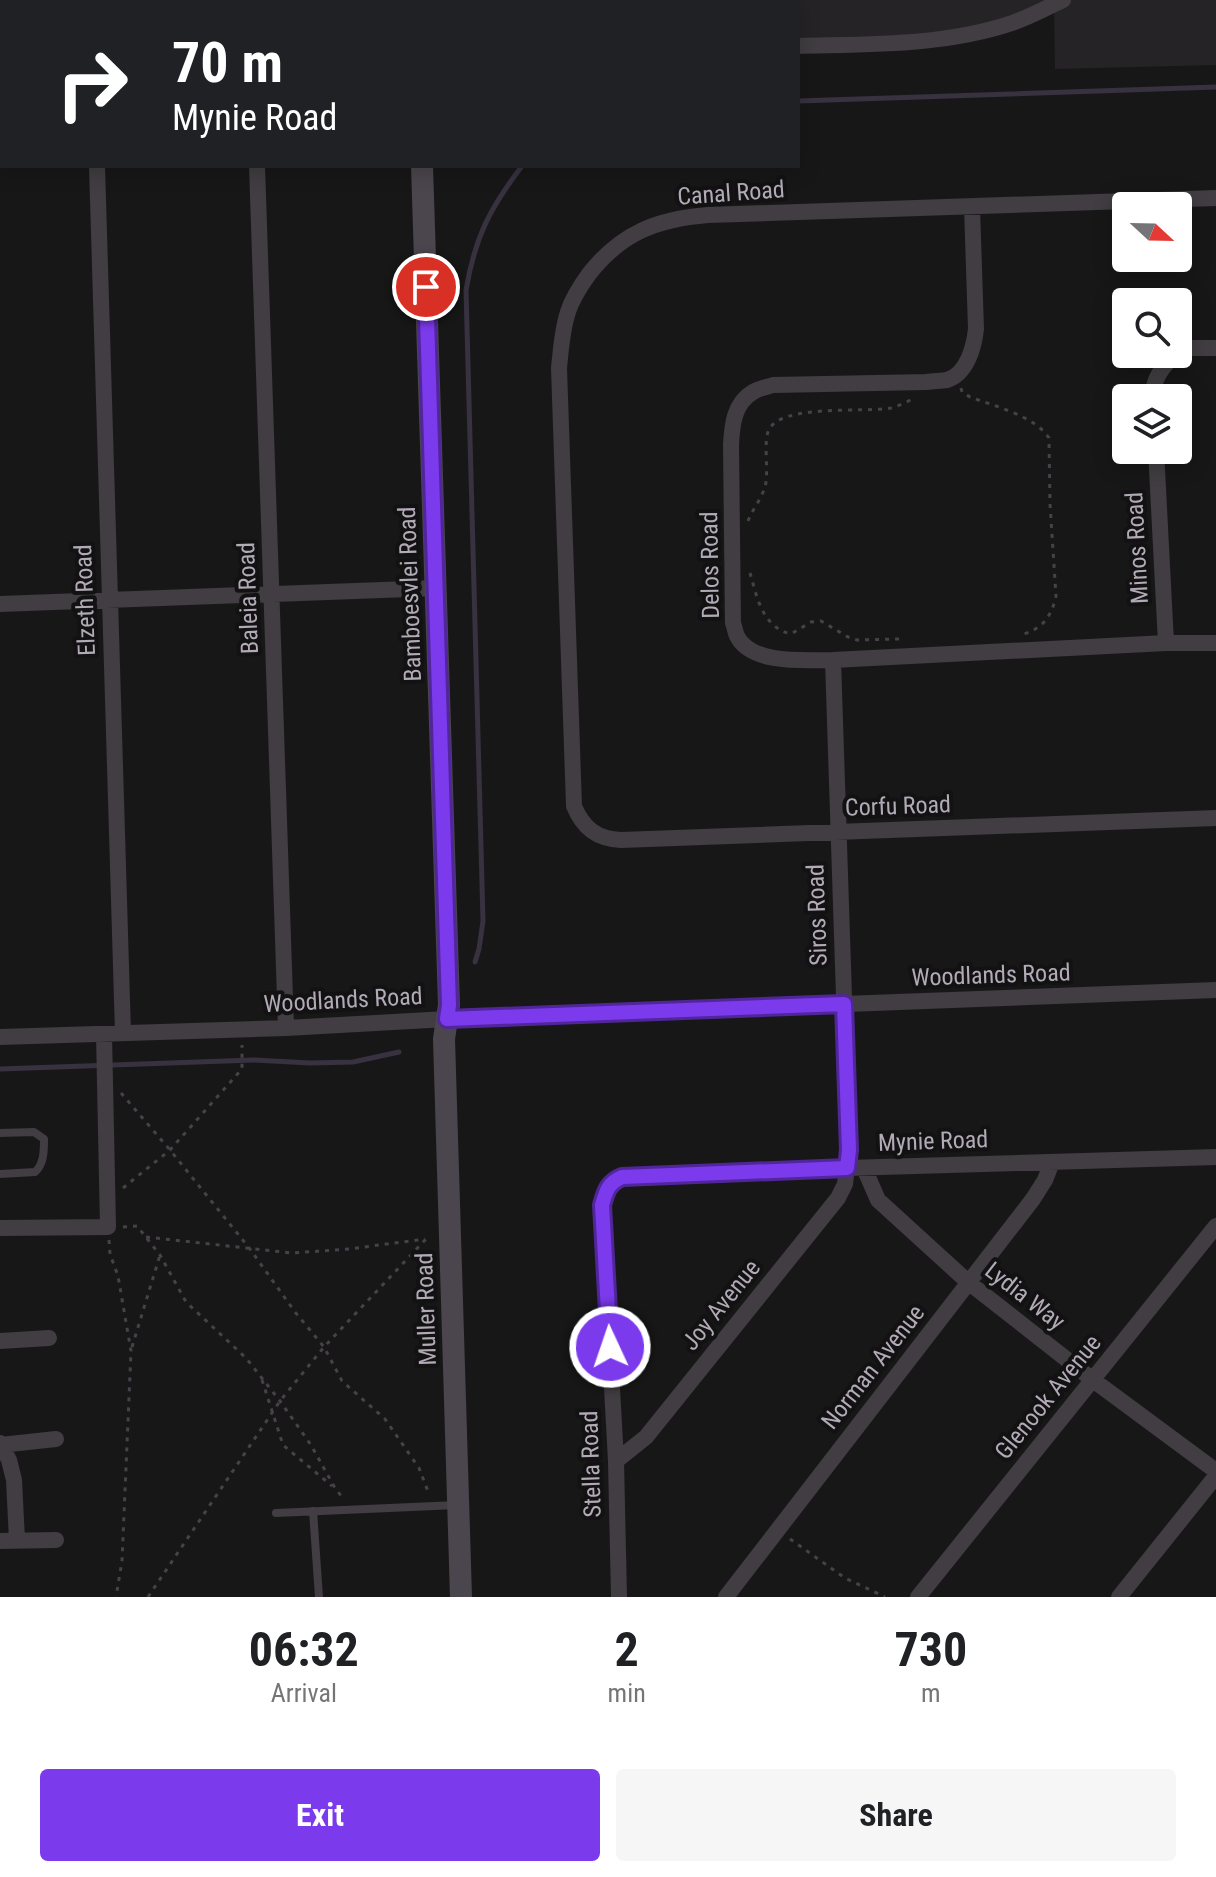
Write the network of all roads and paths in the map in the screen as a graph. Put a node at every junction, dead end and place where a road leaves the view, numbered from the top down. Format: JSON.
{"nodes":[{"id":1,"x":1063,"y":0,"type":"edge"},
{"id":2,"x":800,"y":46,"type":"edge"},
{"id":3,"x":97,"y":168,"type":"edge"},
{"id":4,"x":257,"y":168,"type":"edge"},
{"id":5,"x":422,"y":168,"type":"edge"},
{"id":6,"x":1216,"y":198,"type":"edge"},
{"id":7,"x":972,"y":207,"type":"junction"},
{"id":8,"x":1192,"y":348,"type":"edge"},
{"id":9,"x":1216,"y":348,"type":"edge"},
{"id":10,"x":958,"y":373,"type":"junction"},
{"id":11,"x":915,"y":396,"type":"dead end"},
{"id":12,"x":1157,"y":464,"type":"edge"},
{"id":13,"x":747,"y":524,"type":"dead end"},
{"id":14,"x":749,"y":570,"type":"dead end"},
{"id":15,"x":436,"y":588,"type":"junction"},
{"id":16,"x":272,"y":593,"type":"junction"},
{"id":17,"x":109,"y":600,"type":"junction"},
{"id":18,"x":0,"y":604,"type":"edge"},
{"id":19,"x":1014,"y":636,"type":"dead end"},
{"id":20,"x":900,"y":639,"type":"dead end"},
{"id":21,"x":1166,"y":643,"type":"junction"},
{"id":22,"x":1216,"y":643,"type":"edge"},
{"id":23,"x":833,"y":660,"type":"junction"},
{"id":24,"x":1216,"y":818,"type":"edge"},
{"id":25,"x":586,"y":826,"type":"joint"},
{"id":26,"x":838,"y":832,"type":"junction"},
{"id":27,"x":1216,"y":990,"type":"edge"},
{"id":28,"x":844,"y":1004,"type":"junction"},
{"id":29,"x":447,"y":1019,"type":"junction"},
{"id":30,"x":286,"y":1028,"type":"junction"},
{"id":31,"x":123,"y":1033,"type":"junction"},
{"id":32,"x":104,"y":1034,"type":"junction"},
{"id":33,"x":0,"y":1037,"type":"edge"},
{"id":34,"x":242,"y":1051,"type":"dead end"},
{"id":35,"x":105,"y":1067,"type":"junction"},
{"id":36,"x":0,"y":1133,"type":"edge"},
{"id":37,"x":170,"y":1150,"type":"junction"},
{"id":38,"x":1216,"y":1157,"type":"edge"},
{"id":39,"x":1052,"y":1162,"type":"junction"},
{"id":40,"x":856,"y":1168,"type":"junction"},
{"id":41,"x":0,"y":1174,"type":"edge"},
{"id":42,"x":607,"y":1187,"type":"joint"},
{"id":43,"x":108,"y":1200,"type":"junction"},
{"id":44,"x":1216,"y":1226,"type":"edge"},
{"id":45,"x":108,"y":1227,"type":"junction"},
{"id":46,"x":0,"y":1228,"type":"edge"},
{"id":47,"x":450,"y":1236,"type":"junction"},
{"id":48,"x":146,"y":1237,"type":"junction"},
{"id":49,"x":426,"y":1239,"type":"junction"},
{"id":50,"x":250,"y":1249,"type":"junction"},
{"id":51,"x":110,"y":1254,"type":"dead end"},
{"id":52,"x":160,"y":1255,"type":"junction"},
{"id":53,"x":968,"y":1282,"type":"junction"},
{"id":54,"x":49,"y":1338,"type":"dead end"},
{"id":55,"x":0,"y":1341,"type":"edge"},
{"id":56,"x":324,"y":1347,"type":"junction"},
{"id":57,"x":131,"y":1351,"type":"junction"},
{"id":58,"x":260,"y":1376,"type":"junction"},
{"id":59,"x":1093,"y":1380,"type":"junction"},
{"id":60,"x":280,"y":1401,"type":"junction"},
{"id":61,"x":272,"y":1413,"type":"junction"},
{"id":62,"x":56,"y":1439,"type":"dead end"},
{"id":63,"x":0,"y":1444,"type":"edge"},
{"id":64,"x":616,"y":1461,"type":"junction"},
{"id":65,"x":1216,"y":1473,"type":"edge"},
{"id":66,"x":335,"y":1488,"type":"junction"},
{"id":67,"x":458,"y":1505,"type":"junction"},
{"id":68,"x":433,"y":1506,"type":"junction"},
{"id":69,"x":352,"y":1510,"type":"junction"},
{"id":70,"x":313,"y":1511,"type":"junction"},
{"id":71,"x":276,"y":1513,"type":"dead end"},
{"id":72,"x":777,"y":1530,"type":"junction"},
{"id":73,"x":9,"y":1540,"type":"edge"},
{"id":74,"x":56,"y":1540,"type":"dead end"},
{"id":75,"x":116,"y":1597,"type":"edge"},
{"id":76,"x":148,"y":1597,"type":"edge"},
{"id":77,"x":319,"y":1597,"type":"edge"},
{"id":78,"x":461,"y":1597,"type":"edge"},
{"id":79,"x":619,"y":1597,"type":"edge"},
{"id":80,"x":726,"y":1597,"type":"edge"},
{"id":81,"x":885,"y":1597,"type":"edge"},
{"id":82,"x":918,"y":1597,"type":"edge"},
{"id":83,"x":1119,"y":1597,"type":"edge"}],
"edges":[{"from":1,"to":2,"type":"street"},
{"from":3,"to":17,"type":"street","name":"Elzeth Road"},
{"from":4,"to":16,"type":"street","name":"Baleia Road"},
{"from":5,"to":15,"type":"street","name":"Bamboesvlei Road"},
{"from":6,"to":7,"type":"street","name":"Canal Road"},
{"from":7,"to":10,"type":"street"},
{"from":7,"to":25,"type":"street","name":"Canal Road"},
{"from":8,"to":9,"type":"street"},
{"from":10,"to":19,"type":"path"},
{"from":10,"to":23,"type":"street","name":"Delos Road"},
{"from":11,"to":13,"type":"path"},
{"from":12,"to":21,"type":"street","name":"Minos Road"},
{"from":14,"to":20,"type":"path"},
{"from":15,"to":16,"type":"street"},
{"from":15,"to":29,"type":"street","name":"Bamboesvlei Road"},
{"from":16,"to":17,"type":"street"},
{"from":16,"to":30,"type":"street","name":"Baleia Road"},
{"from":17,"to":18,"type":"street"},
{"from":17,"to":31,"type":"street","name":"Elzeth Road"},
{"from":21,"to":22,"type":"street","name":"Delos Road"},
{"from":21,"to":23,"type":"street","name":"Delos Road"},
{"from":23,"to":26,"type":"street","name":"Siros Road"},
{"from":24,"to":26,"type":"street","name":"Corfu Road"},
{"from":25,"to":26,"type":"street","name":"Corfu Road"},
{"from":26,"to":28,"type":"street","name":"Siros Road"},
{"from":27,"to":28,"type":"street","name":"Woodlands Road"},
{"from":28,"to":29,"type":"street","name":"Woodlands Road"},
{"from":28,"to":40,"type":"street","name":"Siros Road"},
{"from":29,"to":30,"type":"street","name":"Woodlands Road"},
{"from":29,"to":47,"type":"street","name":"Muller Road"},
{"from":30,"to":31,"type":"street","name":"Woodlands Road"},
{"from":31,"to":32,"type":"street","name":"Woodlands Road"},
{"from":32,"to":33,"type":"street","name":"Woodlands Road"},
{"from":32,"to":35,"type":"street"},
{"from":34,"to":37,"type":"path"},
{"from":35,"to":37,"type":"path"},
{"from":35,"to":43,"type":"street"},
{"from":36,"to":41,"type":"lane"},
{"from":37,"to":43,"type":"path"},
{"from":37,"to":50,"type":"path"},
{"from":38,"to":39,"type":"street","name":"Mynie Road"},
{"from":39,"to":40,"type":"street","name":"Mynie Road"},
{"from":39,"to":53,"type":"street","name":"Norman Avenue"},
{"from":40,"to":42,"type":"street","name":"Mynie Road"},
{"from":40,"to":53,"type":"street","name":"Lydia Way"},
{"from":40,"to":64,"type":"street","name":"Joy Avenue"},
{"from":42,"to":64,"type":"street","name":"Stella Road"},
{"from":43,"to":45,"type":"street"},
{"from":44,"to":59,"type":"street","name":"Glenook Avenue"},
{"from":45,"to":46,"type":"street"},
{"from":45,"to":48,"type":"path"},
{"from":47,"to":49,"type":"path"},
{"from":47,"to":67,"type":"street","name":"Muller Road"},
{"from":48,"to":50,"type":"path"},
{"from":48,"to":52,"type":"path"},
{"from":49,"to":50,"type":"path"},
{"from":49,"to":56,"type":"path"},
{"from":50,"to":56,"type":"path"},
{"from":51,"to":57,"type":"path"},
{"from":52,"to":57,"type":"path"},
{"from":52,"to":58,"type":"path"},
{"from":53,"to":59,"type":"street","name":"Lydia Way"},
{"from":53,"to":72,"type":"street","name":"Norman Avenue"},
{"from":54,"to":55,"type":"street"},
{"from":56,"to":60,"type":"path"},
{"from":56,"to":68,"type":"path"},
{"from":57,"to":75,"type":"path"},
{"from":58,"to":60,"type":"path"},
{"from":58,"to":61,"type":"path"},
{"from":59,"to":65,"type":"street","name":"Lydia Way"},
{"from":59,"to":82,"type":"street","name":"Glenook Avenue"},
{"from":60,"to":61,"type":"path"},
{"from":60,"to":66,"type":"path"},
{"from":61,"to":66,"type":"path"},
{"from":61,"to":76,"type":"path"},
{"from":62,"to":63,"type":"street"},
{"from":63,"to":73,"type":"street"},
{"from":64,"to":79,"type":"street","name":"Stella Road"},
{"from":65,"to":83,"type":"street"},
{"from":66,"to":69,"type":"path"},
{"from":67,"to":68,"type":"lane"},
{"from":67,"to":78,"type":"street","name":"Muller Road"},
{"from":68,"to":69,"type":"lane"},
{"from":69,"to":70,"type":"lane"},
{"from":70,"to":71,"type":"lane"},
{"from":70,"to":77,"type":"lane"},
{"from":72,"to":80,"type":"street","name":"Norman Avenue"},
{"from":72,"to":81,"type":"path"},
{"from":73,"to":74,"type":"street"}]}
